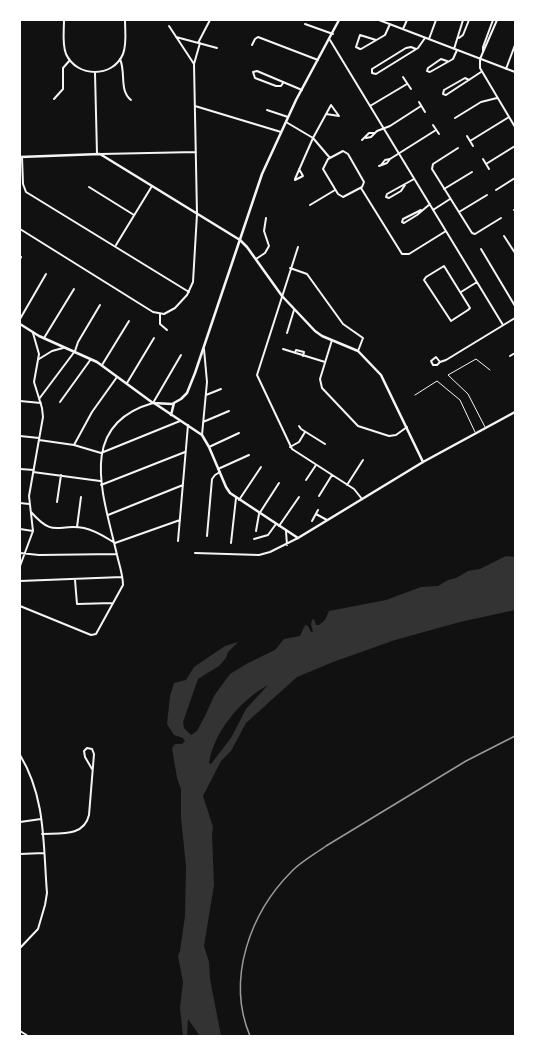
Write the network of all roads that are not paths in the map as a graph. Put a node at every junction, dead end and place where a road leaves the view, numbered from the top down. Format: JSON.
{"nodes":[{"id":1,"x":64,"y":20,"type":"edge"},
{"id":2,"x":125,"y":20,"type":"edge"},
{"id":3,"x":210,"y":20,"type":"edge"},
{"id":4,"x":339,"y":20,"type":"edge"},
{"id":5,"x":379,"y":20,"type":"edge"},
{"id":6,"x":407,"y":20,"type":"edge"},
{"id":7,"x":436,"y":20,"type":"edge"},
{"id":8,"x":463,"y":20,"type":"edge"},
{"id":9,"x":469,"y":20,"type":"edge"},
{"id":10,"x":493,"y":20,"type":"edge"},
{"id":11,"x":497,"y":20,"type":"edge"},
{"id":12,"x":305,"y":24,"type":"dead end"},
{"id":13,"x":390,"y":24,"type":"junction"},
{"id":14,"x":169,"y":26,"type":"dead end"},
{"id":15,"x":403,"y":29,"type":"junction"},
{"id":16,"x":333,"y":34,"type":"junction"},
{"id":17,"x":176,"y":37,"type":"junction"},
{"id":18,"x":425,"y":38,"type":"junction"},
{"id":19,"x":459,"y":38,"type":"junction"},
{"id":20,"x":428,"y":39,"type":"junction"},
{"id":21,"x":330,"y":40,"type":"junction"},
{"id":22,"x":376,"y":40,"type":"junction"},
{"id":23,"x":199,"y":43,"type":"junction"},
{"id":24,"x":252,"y":45,"type":"dead end"},
{"id":25,"x":515,"y":45,"type":"edge"},
{"id":26,"x":217,"y":48,"type":"dead end"},
{"id":27,"x":416,"y":49,"type":"junction"},
{"id":28,"x":456,"y":50,"type":"junction"},
{"id":29,"x":483,"y":51,"type":"junction"},
{"id":30,"x":392,"y":57,"type":"junction"},
{"id":31,"x":120,"y":59,"type":"junction"},
{"id":32,"x":480,"y":59,"type":"junction"},
{"id":33,"x":70,"y":60,"type":"junction"},
{"id":34,"x":318,"y":60,"type":"junction"},
{"id":35,"x":447,"y":61,"type":"junction"},
{"id":36,"x":395,"y":62,"type":"junction"},
{"id":37,"x":194,"y":64,"type":"junction"},
{"id":38,"x":506,"y":69,"type":"junction"},
{"id":39,"x":95,"y":72,"type":"junction"},
{"id":40,"x":482,"y":72,"type":"junction"},
{"id":41,"x":515,"y":72,"type":"edge"},
{"id":42,"x":403,"y":77,"type":"dead end"},
{"id":43,"x":469,"y":80,"type":"junction"},
{"id":44,"x":283,"y":83,"type":"junction"},
{"id":45,"x":407,"y":84,"type":"junction"},
{"id":46,"x":411,"y":89,"type":"dead end"},
{"id":47,"x":302,"y":90,"type":"junction"},
{"id":48,"x":497,"y":97,"type":"junction"},
{"id":49,"x":54,"y":99,"type":"dead end"},
{"id":50,"x":131,"y":100,"type":"dead end"},
{"id":51,"x":419,"y":102,"type":"dead end"},
{"id":52,"x":195,"y":106,"type":"junction"},
{"id":53,"x":370,"y":106,"type":"junction"},
{"id":54,"x":421,"y":106,"type":"junction"},
{"id":55,"x":267,"y":110,"type":"dead end"},
{"id":56,"x":425,"y":112,"type":"dead end"},
{"id":57,"x":326,"y":114,"type":"junction"},
{"id":58,"x":288,"y":117,"type":"junction"},
{"id":59,"x":509,"y":117,"type":"junction"},
{"id":60,"x":455,"y":118,"type":"dead end"},
{"id":61,"x":286,"y":122,"type":"junction"},
{"id":62,"x":433,"y":125,"type":"dead end"},
{"id":63,"x":515,"y":127,"type":"edge"},
{"id":64,"x":383,"y":128,"type":"junction"},
{"id":65,"x":436,"y":130,"type":"junction"},
{"id":66,"x":281,"y":132,"type":"junction"},
{"id":67,"x":374,"y":133,"type":"junction"},
{"id":68,"x":439,"y":134,"type":"dead end"},
{"id":69,"x":467,"y":136,"type":"dead end"},
{"id":70,"x":313,"y":138,"type":"junction"},
{"id":71,"x":366,"y":138,"type":"junction"},
{"id":72,"x":362,"y":140,"type":"dead end"},
{"id":73,"x":470,"y":141,"type":"junction"},
{"id":74,"x":473,"y":146,"type":"dead end"},
{"id":75,"x":515,"y":146,"type":"edge"},
{"id":76,"x":458,"y":148,"type":"dead end"},
{"id":77,"x":196,"y":152,"type":"junction"},
{"id":78,"x":398,"y":153,"type":"junction"},
{"id":79,"x":98,"y":154,"type":"junction"},
{"id":80,"x":21,"y":157,"type":"edge"},
{"id":81,"x":330,"y":158,"type":"junction"},
{"id":82,"x":390,"y":159,"type":"junction"},
{"id":83,"x":483,"y":159,"type":"dead end"},
{"id":84,"x":486,"y":164,"type":"junction"},
{"id":85,"x":299,"y":169,"type":"junction"},
{"id":86,"x":489,"y":169,"type":"dead end"},
{"id":87,"x":472,"y":172,"type":"dead end"},
{"id":88,"x":515,"y":178,"type":"edge"},
{"id":89,"x":414,"y":179,"type":"junction"},
{"id":90,"x":405,"y":185,"type":"junction"},
{"id":91,"x":152,"y":186,"type":"junction"},
{"id":92,"x":90,"y":187,"type":"dead end"},
{"id":93,"x":361,"y":188,"type":"junction"},
{"id":94,"x":444,"y":189,"type":"junction"},
{"id":95,"x":335,"y":190,"type":"junction"},
{"id":96,"x":496,"y":190,"type":"dead end"},
{"id":97,"x":487,"y":195,"type":"dead end"},
{"id":98,"x":450,"y":199,"type":"junction"},
{"id":99,"x":430,"y":204,"type":"junction"},
{"id":100,"x":310,"y":205,"type":"dead end"},
{"id":101,"x":421,"y":210,"type":"junction"},
{"id":102,"x":433,"y":210,"type":"junction"},
{"id":103,"x":459,"y":212,"type":"junction"},
{"id":104,"x":198,"y":214,"type":"junction"},
{"id":105,"x":134,"y":215,"type":"junction"},
{"id":106,"x":266,"y":218,"type":"dead end"},
{"id":107,"x":502,"y":218,"type":"dead end"},
{"id":108,"x":20,"y":229,"type":"edge"},
{"id":109,"x":446,"y":231,"type":"junction"},
{"id":110,"x":504,"y":236,"type":"dead end"},
{"id":111,"x":240,"y":240,"type":"junction"},
{"id":112,"x":116,"y":245,"type":"junction"},
{"id":113,"x":298,"y":248,"type":"dead end"},
{"id":114,"x":480,"y":249,"type":"dead end"},
{"id":115,"x":515,"y":254,"type":"edge"},
{"id":116,"x":256,"y":259,"type":"junction"},
{"id":117,"x":290,"y":268,"type":"junction"},
{"id":118,"x":46,"y":274,"type":"dead end"},
{"id":119,"x":477,"y":282,"type":"junction"},
{"id":120,"x":74,"y":289,"type":"dead end"},
{"id":121,"x":189,"y":292,"type":"junction"},
{"id":122,"x":461,"y":292,"type":"junction"},
{"id":123,"x":282,"y":296,"type":"junction"},
{"id":124,"x":100,"y":305,"type":"dead end"},
{"id":125,"x":515,"y":306,"type":"edge"},
{"id":126,"x":294,"y":310,"type":"junction"},
{"id":127,"x":160,"y":314,"type":"junction"},
{"id":128,"x":515,"y":318,"type":"edge"},
{"id":129,"x":20,"y":319,"type":"edge"},
{"id":130,"x":128,"y":321,"type":"dead end"},
{"id":131,"x":20,"y":324,"type":"edge"},
{"id":132,"x":503,"y":325,"type":"junction"},
{"id":133,"x":167,"y":330,"type":"dead end"},
{"id":134,"x":33,"y":333,"type":"junction"},
{"id":135,"x":287,"y":333,"type":"dead end"},
{"id":136,"x":44,"y":338,"type":"junction"},
{"id":137,"x":154,"y":338,"type":"dead end"},
{"id":138,"x":332,"y":340,"type":"junction"},
{"id":139,"x":66,"y":347,"type":"junction"},
{"id":140,"x":204,"y":349,"type":"junction"},
{"id":141,"x":283,"y":349,"type":"dead end"},
{"id":142,"x":75,"y":351,"type":"junction"},
{"id":143,"x":358,"y":351,"type":"junction"},
{"id":144,"x":515,"y":353,"type":"edge"},
{"id":145,"x":181,"y":355,"type":"dead end"},
{"id":146,"x":510,"y":356,"type":"dead end"},
{"id":147,"x":39,"y":359,"type":"junction"},
{"id":148,"x":91,"y":359,"type":"junction"},
{"id":149,"x":325,"y":362,"type":"junction"},
{"id":150,"x":440,"y":362,"type":"junction"},
{"id":151,"x":102,"y":365,"type":"junction"},
{"id":152,"x":490,"y":370,"type":"dead end"},
{"id":153,"x":118,"y":376,"type":"junction"},
{"id":154,"x":127,"y":383,"type":"junction"},
{"id":155,"x":221,"y":389,"type":"dead end"},
{"id":156,"x":206,"y":395,"type":"junction"},
{"id":157,"x":415,"y":395,"type":"dead end"},
{"id":158,"x":39,"y":398,"type":"junction"},
{"id":159,"x":20,"y":400,"type":"edge"},
{"id":160,"x":60,"y":402,"type":"dead end"},
{"id":161,"x":153,"y":402,"type":"junction"},
{"id":162,"x":41,"y":403,"type":"junction"},
{"id":163,"x":174,"y":404,"type":"junction"},
{"id":164,"x":229,"y":411,"type":"dead end"},
{"id":165,"x":515,"y":412,"type":"edge"},
{"id":166,"x":172,"y":415,"type":"junction"},
{"id":167,"x":180,"y":420,"type":"junction"},
{"id":168,"x":203,"y":422,"type":"junction"},
{"id":169,"x":188,"y":425,"type":"junction"},
{"id":170,"x":299,"y":426,"type":"dead end"},
{"id":171,"x":407,"y":428,"type":"junction"},
{"id":172,"x":485,"y":428,"type":"junction"},
{"id":173,"x":306,"y":432,"type":"junction"},
{"id":174,"x":239,"y":433,"type":"dead end"},
{"id":175,"x":475,"y":433,"type":"junction"},
{"id":176,"x":202,"y":435,"type":"junction"},
{"id":177,"x":20,"y":436,"type":"edge"},
{"id":178,"x":39,"y":439,"type":"junction"},
{"id":179,"x":325,"y":444,"type":"dead end"},
{"id":180,"x":74,"y":445,"type":"junction"},
{"id":181,"x":209,"y":447,"type":"junction"},
{"id":182,"x":290,"y":448,"type":"junction"},
{"id":183,"x":186,"y":452,"type":"junction"},
{"id":184,"x":101,"y":453,"type":"junction"},
{"id":185,"x":249,"y":455,"type":"dead end"},
{"id":186,"x":363,"y":460,"type":"dead end"},
{"id":187,"x":423,"y":462,"type":"junction"},
{"id":188,"x":316,"y":465,"type":"junction"},
{"id":189,"x":261,"y":467,"type":"dead end"},
{"id":190,"x":20,"y":469,"type":"edge"},
{"id":191,"x":218,"y":469,"type":"junction"},
{"id":192,"x":33,"y":471,"type":"junction"},
{"id":193,"x":220,"y":472,"type":"junction"},
{"id":194,"x":60,"y":475,"type":"junction"},
{"id":195,"x":332,"y":475,"type":"junction"},
{"id":196,"x":306,"y":480,"type":"dead end"},
{"id":197,"x":100,"y":482,"type":"junction"},
{"id":198,"x":279,"y":483,"type":"dead end"},
{"id":199,"x":347,"y":484,"type":"junction"},
{"id":200,"x":101,"y":485,"type":"junction"},
{"id":201,"x":183,"y":485,"type":"junction"},
{"id":202,"x":299,"y":496,"type":"dead end"},
{"id":203,"x":318,"y":496,"type":"dead end"},
{"id":204,"x":81,"y":497,"type":"dead end"},
{"id":205,"x":236,"y":498,"type":"junction"},
{"id":206,"x":362,"y":499,"type":"junction"},
{"id":207,"x":239,"y":500,"type":"junction"},
{"id":208,"x":57,"y":502,"type":"dead end"},
{"id":209,"x":20,"y":503,"type":"edge"},
{"id":210,"x":29,"y":504,"type":"junction"},
{"id":211,"x":30,"y":510,"type":"junction"},
{"id":212,"x":318,"y":510,"type":"dead end"},
{"id":213,"x":259,"y":513,"type":"junction"},
{"id":214,"x":316,"y":514,"type":"junction"},
{"id":215,"x":108,"y":515,"type":"junction"},
{"id":216,"x":180,"y":520,"type":"junction"},
{"id":217,"x":328,"y":520,"type":"junction"},
{"id":218,"x":312,"y":521,"type":"dead end"},
{"id":219,"x":276,"y":524,"type":"junction"},
{"id":220,"x":279,"y":526,"type":"junction"},
{"id":221,"x":77,"y":527,"type":"junction"},
{"id":222,"x":20,"y":529,"type":"edge"},
{"id":223,"x":33,"y":531,"type":"junction"},
{"id":224,"x":256,"y":531,"type":"dead end"},
{"id":225,"x":286,"y":531,"type":"junction"},
{"id":226,"x":207,"y":536,"type":"dead end"},
{"id":227,"x":298,"y":538,"type":"junction"},
{"id":228,"x":254,"y":539,"type":"dead end"},
{"id":229,"x":178,"y":541,"type":"dead end"},
{"id":230,"x":115,"y":543,"type":"junction"},
{"id":231,"x":231,"y":543,"type":"dead end"},
{"id":232,"x":287,"y":544,"type":"junction"},
{"id":233,"x":20,"y":553,"type":"edge"},
{"id":234,"x":195,"y":553,"type":"dead end"},
{"id":235,"x":25,"y":554,"type":"junction"},
{"id":236,"x":117,"y":554,"type":"junction"},
{"id":237,"x":20,"y":566,"type":"edge"},
{"id":238,"x":122,"y":577,"type":"junction"},
{"id":239,"x":75,"y":579,"type":"junction"},
{"id":240,"x":20,"y":581,"type":"edge"},
{"id":241,"x":113,"y":603,"type":"junction"},
{"id":242,"x":20,"y":606,"type":"edge"},
{"id":243,"x":20,"y":755,"type":"edge"},
{"id":244,"x":92,"y":769,"type":"junction"},
{"id":245,"x":41,"y":819,"type":"junction"},
{"id":246,"x":20,"y":822,"type":"edge"},
{"id":247,"x":42,"y":834,"type":"junction"},
{"id":248,"x":44,"y":853,"type":"junction"},
{"id":249,"x":20,"y":854,"type":"edge"},
{"id":250,"x":20,"y":948,"type":"edge"},
{"id":251,"x":20,"y":1031,"type":"edge"},
{"id":252,"x":28,"y":1036,"type":"edge"}],
"edges":[{"from":1,"to":33,"type":"street"},
{"from":2,"to":31,"type":"street"},
{"from":3,"to":23,"type":"street"},
{"from":4,"to":16,"type":"street"},
{"from":5,"to":13,"type":"street"},
{"from":6,"to":15,"type":"street"},
{"from":7,"to":20,"type":"street"},
{"from":8,"to":19,"type":"street"},
{"from":9,"to":19,"type":"street"},
{"from":10,"to":29,"type":"street"},
{"from":11,"to":29,"type":"street"},
{"from":12,"to":16,"type":"street"},
{"from":13,"to":15,"type":"street"},
{"from":13,"to":22,"type":"street"},
{"from":14,"to":17,"type":"street"},
{"from":15,"to":18,"type":"street"},
{"from":16,"to":21,"type":"street"},
{"from":17,"to":23,"type":"street"},
{"from":17,"to":37,"type":"street"},
{"from":18,"to":20,"type":"street"},
{"from":18,"to":27,"type":"street"},
{"from":19,"to":28,"type":"street"},
{"from":20,"to":28,"type":"street"},
{"from":21,"to":34,"type":"street"},
{"from":21,"to":53,"type":"street"},
{"from":22,"to":22,"type":"street"},
{"from":23,"to":26,"type":"street"},
{"from":23,"to":37,"type":"street"},
{"from":24,"to":34,"type":"street"},
{"from":25,"to":38,"type":"street"},
{"from":27,"to":30,"type":"street"},
{"from":27,"to":36,"type":"street"},
{"from":28,"to":32,"type":"street"},
{"from":28,"to":35,"type":"street"},
{"from":29,"to":32,"type":"street"},
{"from":30,"to":36,"type":"street"},
{"from":30,"to":36,"type":"street"},
{"from":31,"to":39,"type":"street"},
{"from":31,"to":50,"type":"street"},
{"from":32,"to":38,"type":"street"},
{"from":32,"to":40,"type":"street"},
{"from":33,"to":39,"type":"street"},
{"from":33,"to":49,"type":"street"},
{"from":34,"to":47,"type":"street"},
{"from":35,"to":35,"type":"street"},
{"from":37,"to":52,"type":"street"},
{"from":38,"to":41,"type":"street"},
{"from":39,"to":79,"type":"street"},
{"from":40,"to":43,"type":"street"},
{"from":40,"to":48,"type":"street"},
{"from":42,"to":45,"type":"street"},
{"from":43,"to":43,"type":"street"},
{"from":44,"to":44,"type":"street"},
{"from":44,"to":47,"type":"street"},
{"from":45,"to":46,"type":"street"},
{"from":45,"to":53,"type":"street"},
{"from":47,"to":58,"type":"street"},
{"from":48,"to":59,"type":"street"},
{"from":48,"to":60,"type":"street"},
{"from":51,"to":54,"type":"street"},
{"from":52,"to":66,"type":"street"},
{"from":52,"to":77,"type":"street"},
{"from":53,"to":64,"type":"street"},
{"from":54,"to":56,"type":"street"},
{"from":54,"to":64,"type":"street"},
{"from":55,"to":58,"type":"street"},
{"from":57,"to":57,"type":"street"},
{"from":57,"to":70,"type":"street"},
{"from":58,"to":61,"type":"street"},
{"from":59,"to":63,"type":"street"},
{"from":59,"to":73,"type":"street"},
{"from":61,"to":66,"type":"street"},
{"from":61,"to":70,"type":"street"},
{"from":62,"to":65,"type":"street"},
{"from":64,"to":67,"type":"street"},
{"from":64,"to":78,"type":"street"},
{"from":65,"to":68,"type":"street"},
{"from":65,"to":78,"type":"street"},
{"from":66,"to":111,"type":"street"},
{"from":67,"to":71,"type":"street"},
{"from":67,"to":71,"type":"street"},
{"from":69,"to":73,"type":"street"},
{"from":70,"to":81,"type":"street"},
{"from":70,"to":85,"type":"street"},
{"from":71,"to":72,"type":"street"},
{"from":73,"to":74,"type":"street"},
{"from":75,"to":84,"type":"street"},
{"from":76,"to":94,"type":"street"},
{"from":77,"to":79,"type":"street"},
{"from":77,"to":104,"type":"street"},
{"from":78,"to":82,"type":"street"},
{"from":78,"to":89,"type":"street"},
{"from":79,"to":80,"type":"street"},
{"from":79,"to":91,"type":"street"},
{"from":80,"to":112,"type":"street"},
{"from":81,"to":93,"type":"street"},
{"from":81,"to":95,"type":"street"},
{"from":82,"to":82,"type":"street"},
{"from":83,"to":84,"type":"street"},
{"from":84,"to":86,"type":"street"},
{"from":85,"to":85,"type":"street"},
{"from":87,"to":94,"type":"street"},
{"from":88,"to":96,"type":"street"},
{"from":89,"to":90,"type":"street"},
{"from":89,"to":99,"type":"street"},
{"from":90,"to":90,"type":"street"},
{"from":91,"to":104,"type":"street"},
{"from":91,"to":105,"type":"street"},
{"from":92,"to":105,"type":"street"},
{"from":93,"to":95,"type":"street"},
{"from":93,"to":109,"type":"street"},
{"from":94,"to":98,"type":"street"},
{"from":95,"to":100,"type":"street"},
{"from":97,"to":103,"type":"street"},
{"from":98,"to":102,"type":"street"},
{"from":98,"to":103,"type":"street"},
{"from":99,"to":101,"type":"street"},
{"from":99,"to":102,"type":"street"},
{"from":101,"to":101,"type":"street"},
{"from":102,"to":109,"type":"street"},
{"from":103,"to":107,"type":"street"},
{"from":104,"to":111,"type":"street"},
{"from":104,"to":121,"type":"street"},
{"from":105,"to":112,"type":"street"},
{"from":106,"to":116,"type":"street"},
{"from":108,"to":127,"type":"street"},
{"from":109,"to":119,"type":"street"},
{"from":110,"to":115,"type":"street"},
{"from":111,"to":116,"type":"street"},
{"from":111,"to":140,"type":"street"},
{"from":112,"to":121,"type":"street"},
{"from":113,"to":117,"type":"street"},
{"from":114,"to":125,"type":"street"},
{"from":116,"to":123,"type":"street"},
{"from":117,"to":123,"type":"street"},
{"from":117,"to":143,"type":"street"},
{"from":118,"to":129,"type":"street"},
{"from":119,"to":122,"type":"street"},
{"from":119,"to":132,"type":"street"},
{"from":120,"to":136,"type":"street"},
{"from":121,"to":127,"type":"street"},
{"from":122,"to":122,"type":"street"},
{"from":123,"to":126,"type":"street"},
{"from":123,"to":182,"type":"street"},
{"from":124,"to":142,"type":"street"},
{"from":126,"to":135,"type":"street"},
{"from":126,"to":138,"type":"street"},
{"from":127,"to":133,"type":"street"},
{"from":128,"to":132,"type":"street"},
{"from":130,"to":151,"type":"street"},
{"from":131,"to":134,"type":"street"},
{"from":132,"to":150,"type":"street"},
{"from":134,"to":136,"type":"street"},
{"from":134,"to":147,"type":"street"},
{"from":136,"to":139,"type":"street"},
{"from":137,"to":154,"type":"street"},
{"from":138,"to":143,"type":"street"},
{"from":138,"to":149,"type":"street"},
{"from":139,"to":142,"type":"street"},
{"from":139,"to":147,"type":"street"},
{"from":140,"to":156,"type":"street"},
{"from":140,"to":163,"type":"street"},
{"from":141,"to":149,"type":"street"},
{"from":142,"to":148,"type":"street"},
{"from":142,"to":158,"type":"street"},
{"from":143,"to":171,"type":"street"},
{"from":144,"to":146,"type":"street"},
{"from":145,"to":161,"type":"street"},
{"from":147,"to":158,"type":"street"},
{"from":148,"to":151,"type":"street"},
{"from":148,"to":160,"type":"street"},
{"from":149,"to":171,"type":"street"},
{"from":150,"to":150,"type":"street"},
{"from":151,"to":153,"type":"street"},
{"from":152,"to":172,"type":"lane"},
{"from":153,"to":154,"type":"street"},
{"from":153,"to":180,"type":"street"},
{"from":154,"to":161,"type":"street"},
{"from":155,"to":156,"type":"street"},
{"from":156,"to":168,"type":"street"},
{"from":157,"to":175,"type":"lane"},
{"from":158,"to":162,"type":"street"},
{"from":159,"to":162,"type":"street"},
{"from":161,"to":163,"type":"street"},
{"from":161,"to":166,"type":"street"},
{"from":161,"to":184,"type":"street"},
{"from":162,"to":178,"type":"street"},
{"from":163,"to":166,"type":"street"},
{"from":164,"to":168,"type":"street"},
{"from":165,"to":172,"type":"street"},
{"from":166,"to":167,"type":"street"},
{"from":167,"to":169,"type":"street"},
{"from":167,"to":184,"type":"street"},
{"from":168,"to":176,"type":"street"},
{"from":169,"to":176,"type":"street"},
{"from":169,"to":183,"type":"street"},
{"from":170,"to":173,"type":"street"},
{"from":171,"to":187,"type":"street"},
{"from":172,"to":175,"type":"street"},
{"from":173,"to":179,"type":"street"},
{"from":173,"to":182,"type":"street"},
{"from":174,"to":181,"type":"street"},
{"from":175,"to":187,"type":"street"},
{"from":176,"to":181,"type":"street"},
{"from":177,"to":178,"type":"street"},
{"from":178,"to":180,"type":"street"},
{"from":178,"to":192,"type":"street"},
{"from":180,"to":184,"type":"street"},
{"from":181,"to":191,"type":"street"},
{"from":182,"to":188,"type":"street"},
{"from":183,"to":200,"type":"street"},
{"from":183,"to":201,"type":"street"},
{"from":184,"to":197,"type":"street"},
{"from":185,"to":191,"type":"street"},
{"from":186,"to":199,"type":"street"},
{"from":187,"to":206,"type":"street"},
{"from":188,"to":195,"type":"street"},
{"from":188,"to":196,"type":"street"},
{"from":189,"to":207,"type":"street"},
{"from":190,"to":192,"type":"street"},
{"from":191,"to":193,"type":"street"},
{"from":192,"to":194,"type":"street"},
{"from":192,"to":210,"type":"street"},
{"from":193,"to":205,"type":"street"},
{"from":193,"to":226,"type":"street"},
{"from":194,"to":197,"type":"street"},
{"from":194,"to":208,"type":"street"},
{"from":195,"to":199,"type":"street"},
{"from":195,"to":203,"type":"street"},
{"from":197,"to":200,"type":"street"},
{"from":198,"to":213,"type":"street"},
{"from":199,"to":206,"type":"street"},
{"from":200,"to":215,"type":"street"},
{"from":201,"to":215,"type":"street"},
{"from":201,"to":216,"type":"street"},
{"from":202,"to":220,"type":"street"},
{"from":204,"to":221,"type":"street"},
{"from":205,"to":207,"type":"street"},
{"from":205,"to":231,"type":"street"},
{"from":206,"to":217,"type":"street"},
{"from":207,"to":213,"type":"street"},
{"from":209,"to":210,"type":"street"},
{"from":210,"to":211,"type":"street"},
{"from":211,"to":221,"type":"street"},
{"from":211,"to":223,"type":"street"},
{"from":212,"to":214,"type":"street"},
{"from":213,"to":219,"type":"street"},
{"from":213,"to":224,"type":"street"},
{"from":214,"to":217,"type":"street"},
{"from":214,"to":218,"type":"street"},
{"from":215,"to":230,"type":"street"},
{"from":216,"to":229,"type":"street"},
{"from":216,"to":230,"type":"street"},
{"from":217,"to":227,"type":"street"},
{"from":219,"to":220,"type":"street"},
{"from":219,"to":228,"type":"street"},
{"from":220,"to":225,"type":"street"},
{"from":221,"to":230,"type":"street"},
{"from":222,"to":223,"type":"street"},
{"from":223,"to":235,"type":"street"},
{"from":225,"to":227,"type":"street"},
{"from":225,"to":232,"type":"street"},
{"from":227,"to":232,"type":"street"},
{"from":230,"to":236,"type":"street"},
{"from":232,"to":234,"type":"street"},
{"from":233,"to":235,"type":"street"},
{"from":235,"to":236,"type":"street"},
{"from":235,"to":237,"type":"street"},
{"from":236,"to":238,"type":"street"},
{"from":238,"to":239,"type":"street"},
{"from":238,"to":241,"type":"street"},
{"from":239,"to":240,"type":"street"},
{"from":239,"to":241,"type":"street"},
{"from":241,"to":242,"type":"street"},
{"from":243,"to":245,"type":"street"},
{"from":244,"to":244,"type":"street"},
{"from":244,"to":247,"type":"street"},
{"from":245,"to":246,"type":"street"},
{"from":245,"to":247,"type":"street"},
{"from":247,"to":248,"type":"street"},
{"from":248,"to":249,"type":"street"},
{"from":248,"to":250,"type":"street"},
{"from":251,"to":252,"type":"street"}]}
